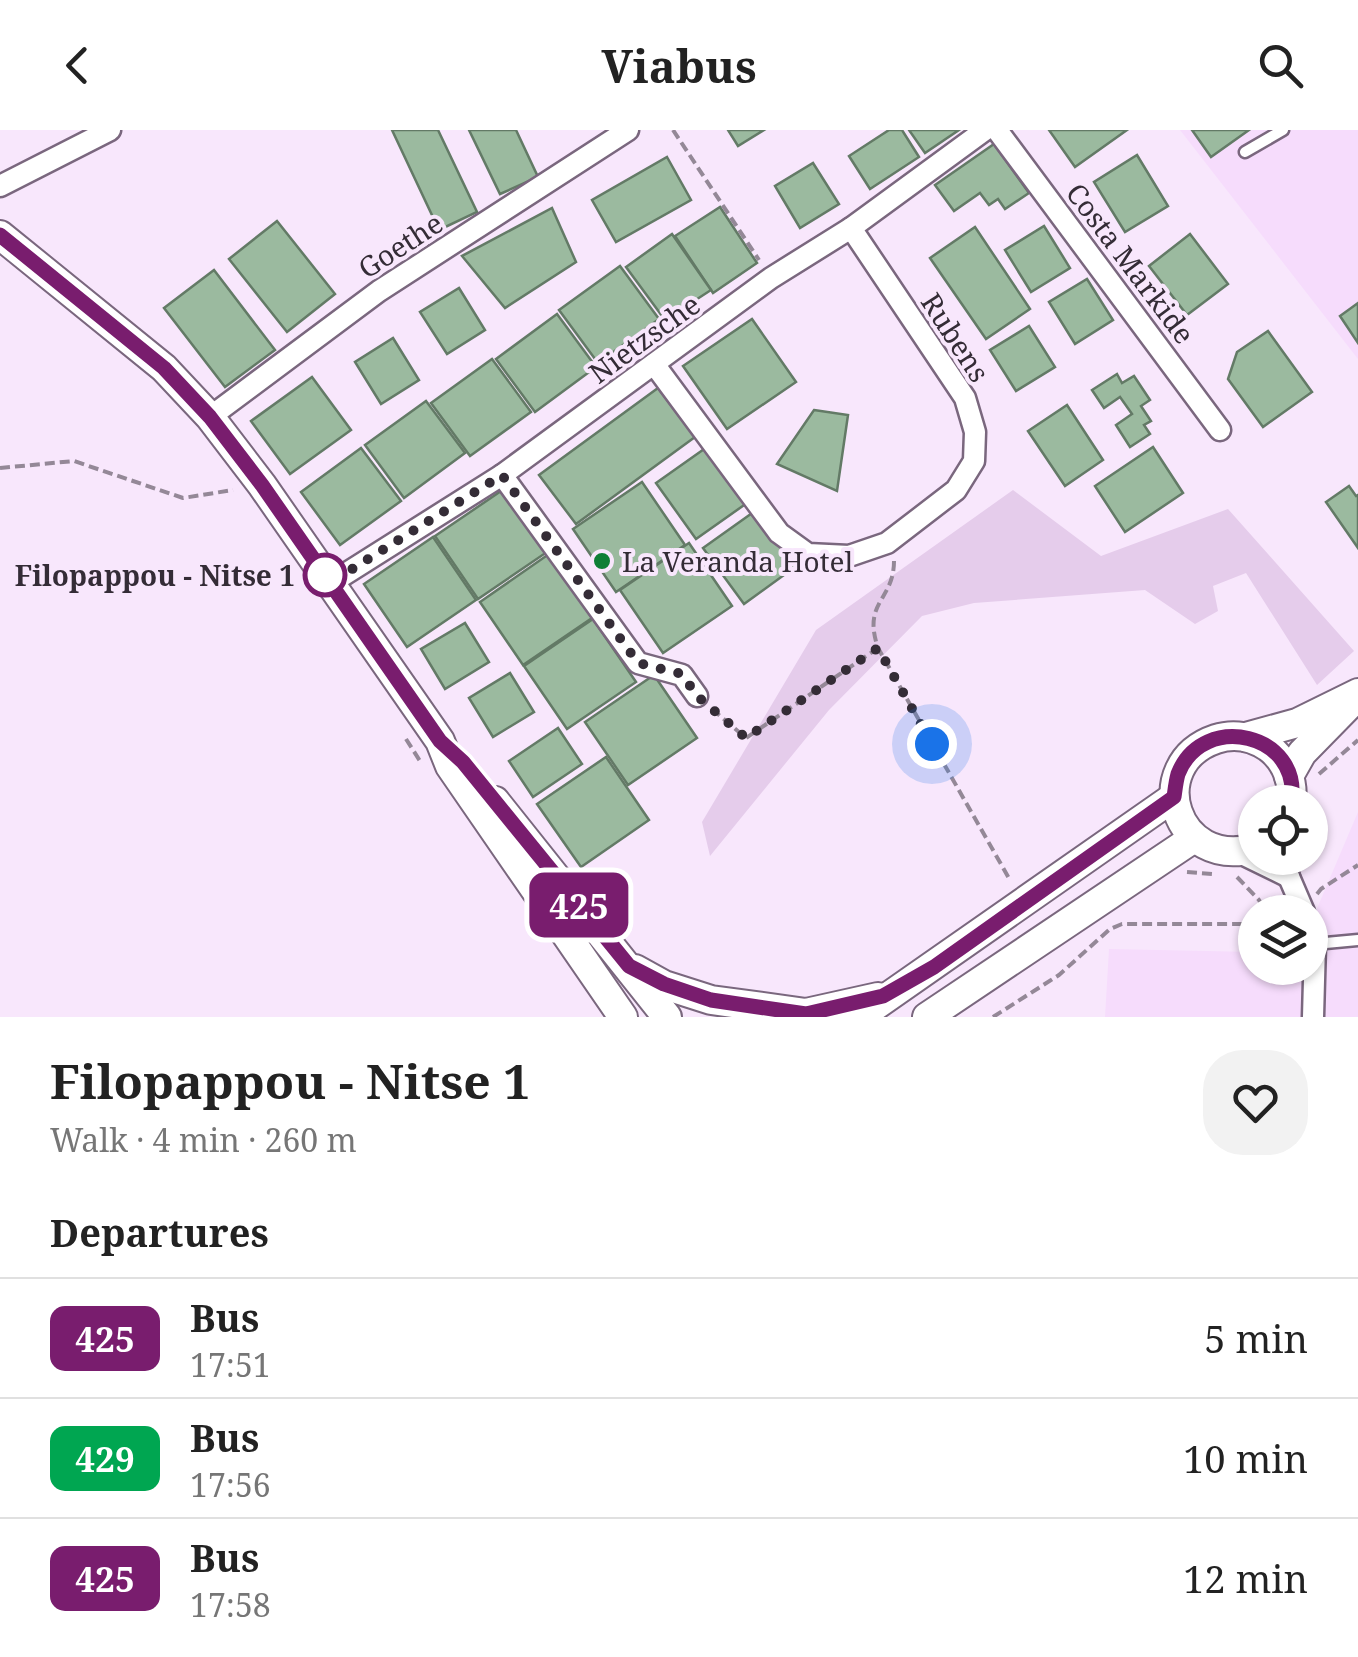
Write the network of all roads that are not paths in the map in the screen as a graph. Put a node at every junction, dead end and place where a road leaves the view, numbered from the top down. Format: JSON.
{"nodes":[{"id":1,"x":110,"y":130,"type":"edge"},
{"id":2,"x":628,"y":130,"type":"edge"},
{"id":3,"x":985,"y":130,"type":"edge"},
{"id":4,"x":997,"y":130,"type":"edge"},
{"id":5,"x":1283,"y":130,"type":"edge"},
{"id":6,"x":1245,"y":152,"type":"dead end"},
{"id":7,"x":0,"y":186,"type":"edge"},
{"id":8,"x":851,"y":228,"type":"junction"},
{"id":9,"x":0,"y":235,"type":"edge"},
{"id":10,"x":654,"y":364,"type":"junction"},
{"id":11,"x":210,"y":417,"type":"junction"},
{"id":12,"x":1220,"y":430,"type":"dead end"},
{"id":13,"x":502,"y":475,"type":"junction"},
{"id":14,"x":330,"y":583,"type":"junction"},
{"id":15,"x":1358,"y":694,"type":"edge"},
{"id":16,"x":697,"y":696,"type":"road end"},
{"id":17,"x":1246,"y":737,"type":"junction"},
{"id":18,"x":440,"y":741,"type":"junction"},
{"id":19,"x":1299,"y":785,"type":"edge"},
{"id":20,"x":1174,"y":797,"type":"junction"},
{"id":21,"x":1194,"y":838,"type":"junction"},
{"id":22,"x":1238,"y":851,"type":"edge"},
{"id":23,"x":1328,"y":930,"type":"edge"},
{"id":24,"x":1358,"y":940,"type":"edge"},
{"id":25,"x":629,"y":966,"type":"junction"},
{"id":26,"x":934,"y":967,"type":"junction"},
{"id":27,"x":1311,"y":985,"type":"edge"},
{"id":28,"x":623,"y":1017,"type":"edge"},
{"id":29,"x":668,"y":1017,"type":"edge"},
{"id":30,"x":860,"y":1017,"type":"edge"},
{"id":31,"x":927,"y":1017,"type":"edge"},
{"id":32,"x":1313,"y":1017,"type":"edge"}],
"edges":[{"from":1,"to":7,"type":"street"},
{"from":2,"to":11,"type":"street","name":"Goethe"},
{"from":3,"to":8,"type":"street","name":"Nietzsche"},
{"from":4,"to":12,"type":"street","name":"Costa Markide"},
{"from":5,"to":6,"type":"lane"},
{"from":8,"to":10,"type":"street","name":"Nietzsche"},
{"from":8,"to":10,"type":"street","name":"Rubens"},
{"from":9,"to":11,"type":"street"},
{"from":10,"to":13,"type":"street","name":"Nietzsche"},
{"from":11,"to":14,"type":"street"},
{"from":13,"to":14,"type":"street","name":"Nietzsche"},
{"from":13,"to":16,"type":"street"},
{"from":14,"to":18,"type":"street"},
{"from":15,"to":17,"type":"street"},
{"from":15,"to":19,"type":"street"},
{"from":17,"to":19,"type":"street"},
{"from":17,"to":20,"type":"street"},
{"from":18,"to":25,"type":"street"},
{"from":18,"to":28,"type":"street"},
{"from":20,"to":21,"type":"street"},
{"from":20,"to":26,"type":"street"},
{"from":21,"to":22,"type":"street"},
{"from":21,"to":31,"type":"street"},
{"from":23,"to":24,"type":"lane"},
{"from":25,"to":26,"type":"street"},
{"from":25,"to":29,"type":"street"},
{"from":26,"to":30,"type":"street"},
{"from":27,"to":32,"type":"street"}]}
